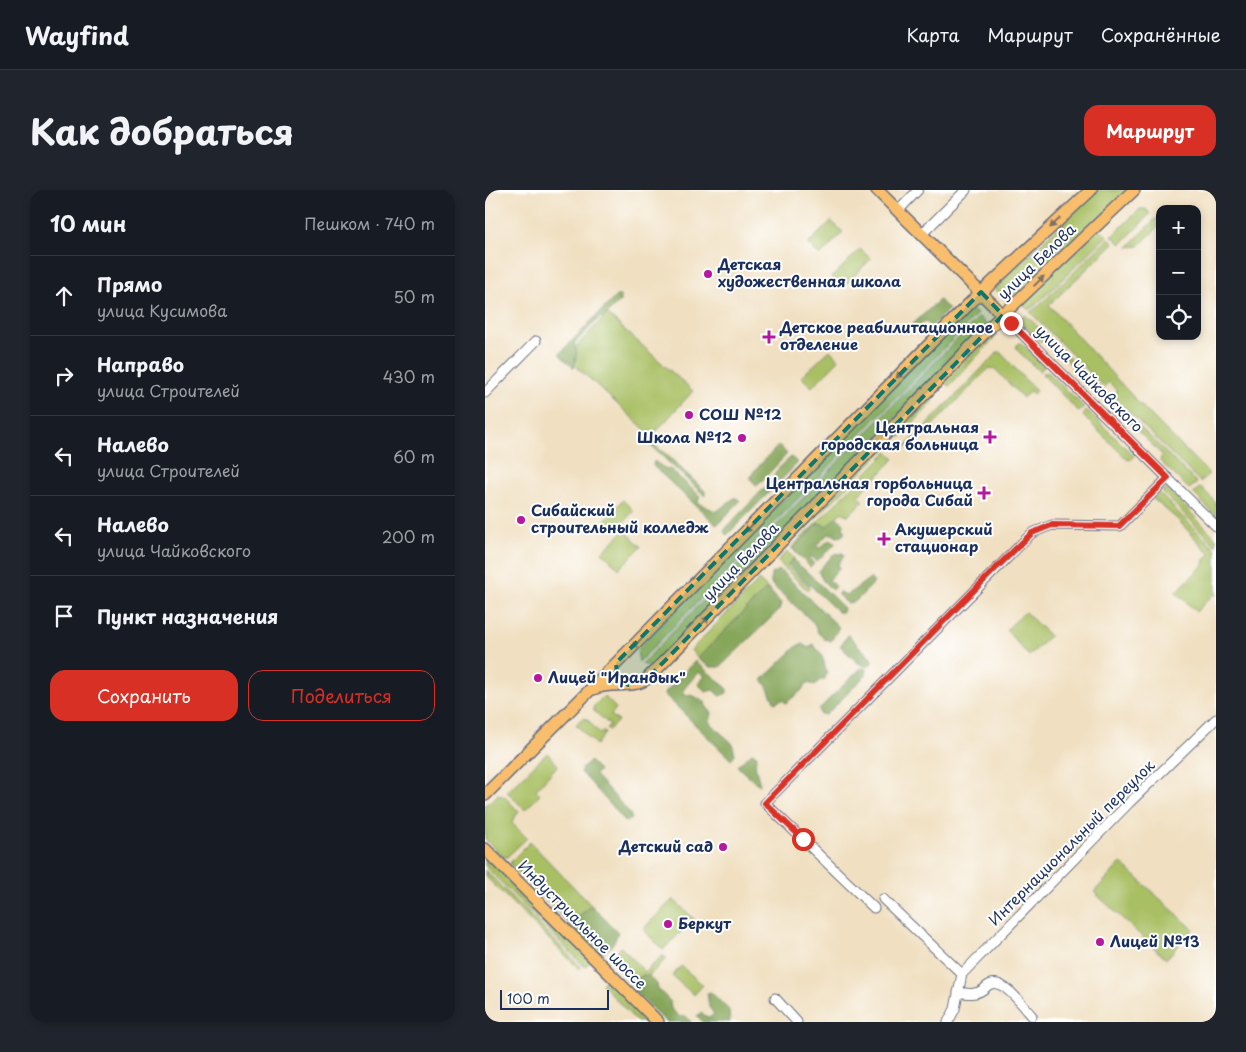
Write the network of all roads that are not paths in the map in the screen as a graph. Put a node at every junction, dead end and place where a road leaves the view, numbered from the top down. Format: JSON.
{"nodes":[{"id":1,"x":877,"y":190,"type":"edge"},
{"id":2,"x":918,"y":190,"type":"edge"},
{"id":3,"x":966,"y":190,"type":"edge"},
{"id":4,"x":1091,"y":190,"type":"edge"},
{"id":5,"x":1135,"y":190,"type":"edge"},
{"id":6,"x":898,"y":211,"type":"junction"},
{"id":7,"x":922,"y":234,"type":"junction"},
{"id":8,"x":981,"y":292,"type":"junction"},
{"id":9,"x":1003,"y":315,"type":"junction"},
{"id":10,"x":536,"y":341,"type":"dead end"},
{"id":11,"x":485,"y":393,"type":"edge"},
{"id":12,"x":1168,"y":478,"type":"junction"},
{"id":13,"x":1216,"y":526,"type":"edge"},
{"id":14,"x":616,"y":663,"type":"junction"},
{"id":15,"x":617,"y":676,"type":"junction"},
{"id":16,"x":603,"y":677,"type":"junction"},
{"id":17,"x":628,"y":685,"type":"junction"},
{"id":18,"x":589,"y":691,"type":"junction"},
{"id":19,"x":1216,"y":719,"type":"edge"},
{"id":20,"x":485,"y":795,"type":"edge"},
{"id":21,"x":485,"y":849,"type":"edge"},
{"id":22,"x":883,"y":899,"type":"dead end"},
{"id":23,"x":874,"y":908,"type":"dead end"},
{"id":24,"x":962,"y":974,"type":"junction"},
{"id":25,"x":958,"y":992,"type":"junction"},
{"id":26,"x":775,"y":998,"type":"dead end"},
{"id":27,"x":1033,"y":1016,"type":"dead end"},
{"id":28,"x":658,"y":1022,"type":"edge"},
{"id":29,"x":797,"y":1022,"type":"edge"},
{"id":30,"x":947,"y":1022,"type":"edge"}],
"edges":[{"from":1,"to":6,"type":"main road","name":"улица Чайковского"},
{"from":2,"to":6,"type":"street"},
{"from":3,"to":7,"type":"street"},
{"from":4,"to":8,"type":"main road","name":"улица Белова","one_way":true},
{"from":9,"to":5,"type":"main road","name":"улица Белова","one_way":true},
{"from":6,"to":7,"type":"main road","name":"улица Чайковского"},
{"from":7,"to":8,"type":"main road","name":"улица Чайковского"},
{"from":8,"to":9,"type":"main road","name":"улица Чайковского"},
{"from":8,"to":14,"type":"main road","name":"улица Белова","one_way":true},
{"from":9,"to":12,"type":"street","name":"улица Чайковского"},
{"from":17,"to":9,"type":"main road","name":"улица Белова","one_way":true},
{"from":10,"to":11,"type":"street"},
{"from":12,"to":13,"type":"street","name":"улица Чайковского"},
{"from":12,"to":23,"type":"street"},
{"from":14,"to":15,"type":"main road"},
{"from":14,"to":16,"type":"main road","name":"улица Белова"},
{"from":15,"to":16,"type":"main road"},
{"from":15,"to":17,"type":"main road"},
{"from":16,"to":18,"type":"main road","name":"улица Белова"},
{"from":17,"to":18,"type":"main road","name":"улица Белова"},
{"from":18,"to":20,"type":"main road","name":"улица Белова"},
{"from":19,"to":24,"type":"street","name":"Интернациональный переулок"},
{"from":21,"to":28,"type":"main road","name":"Индустриальное шоссе"},
{"from":22,"to":24,"type":"street"},
{"from":24,"to":25,"type":"street"},
{"from":25,"to":27,"type":"street"},
{"from":25,"to":30,"type":"street"},
{"from":26,"to":29,"type":"street"}]}
